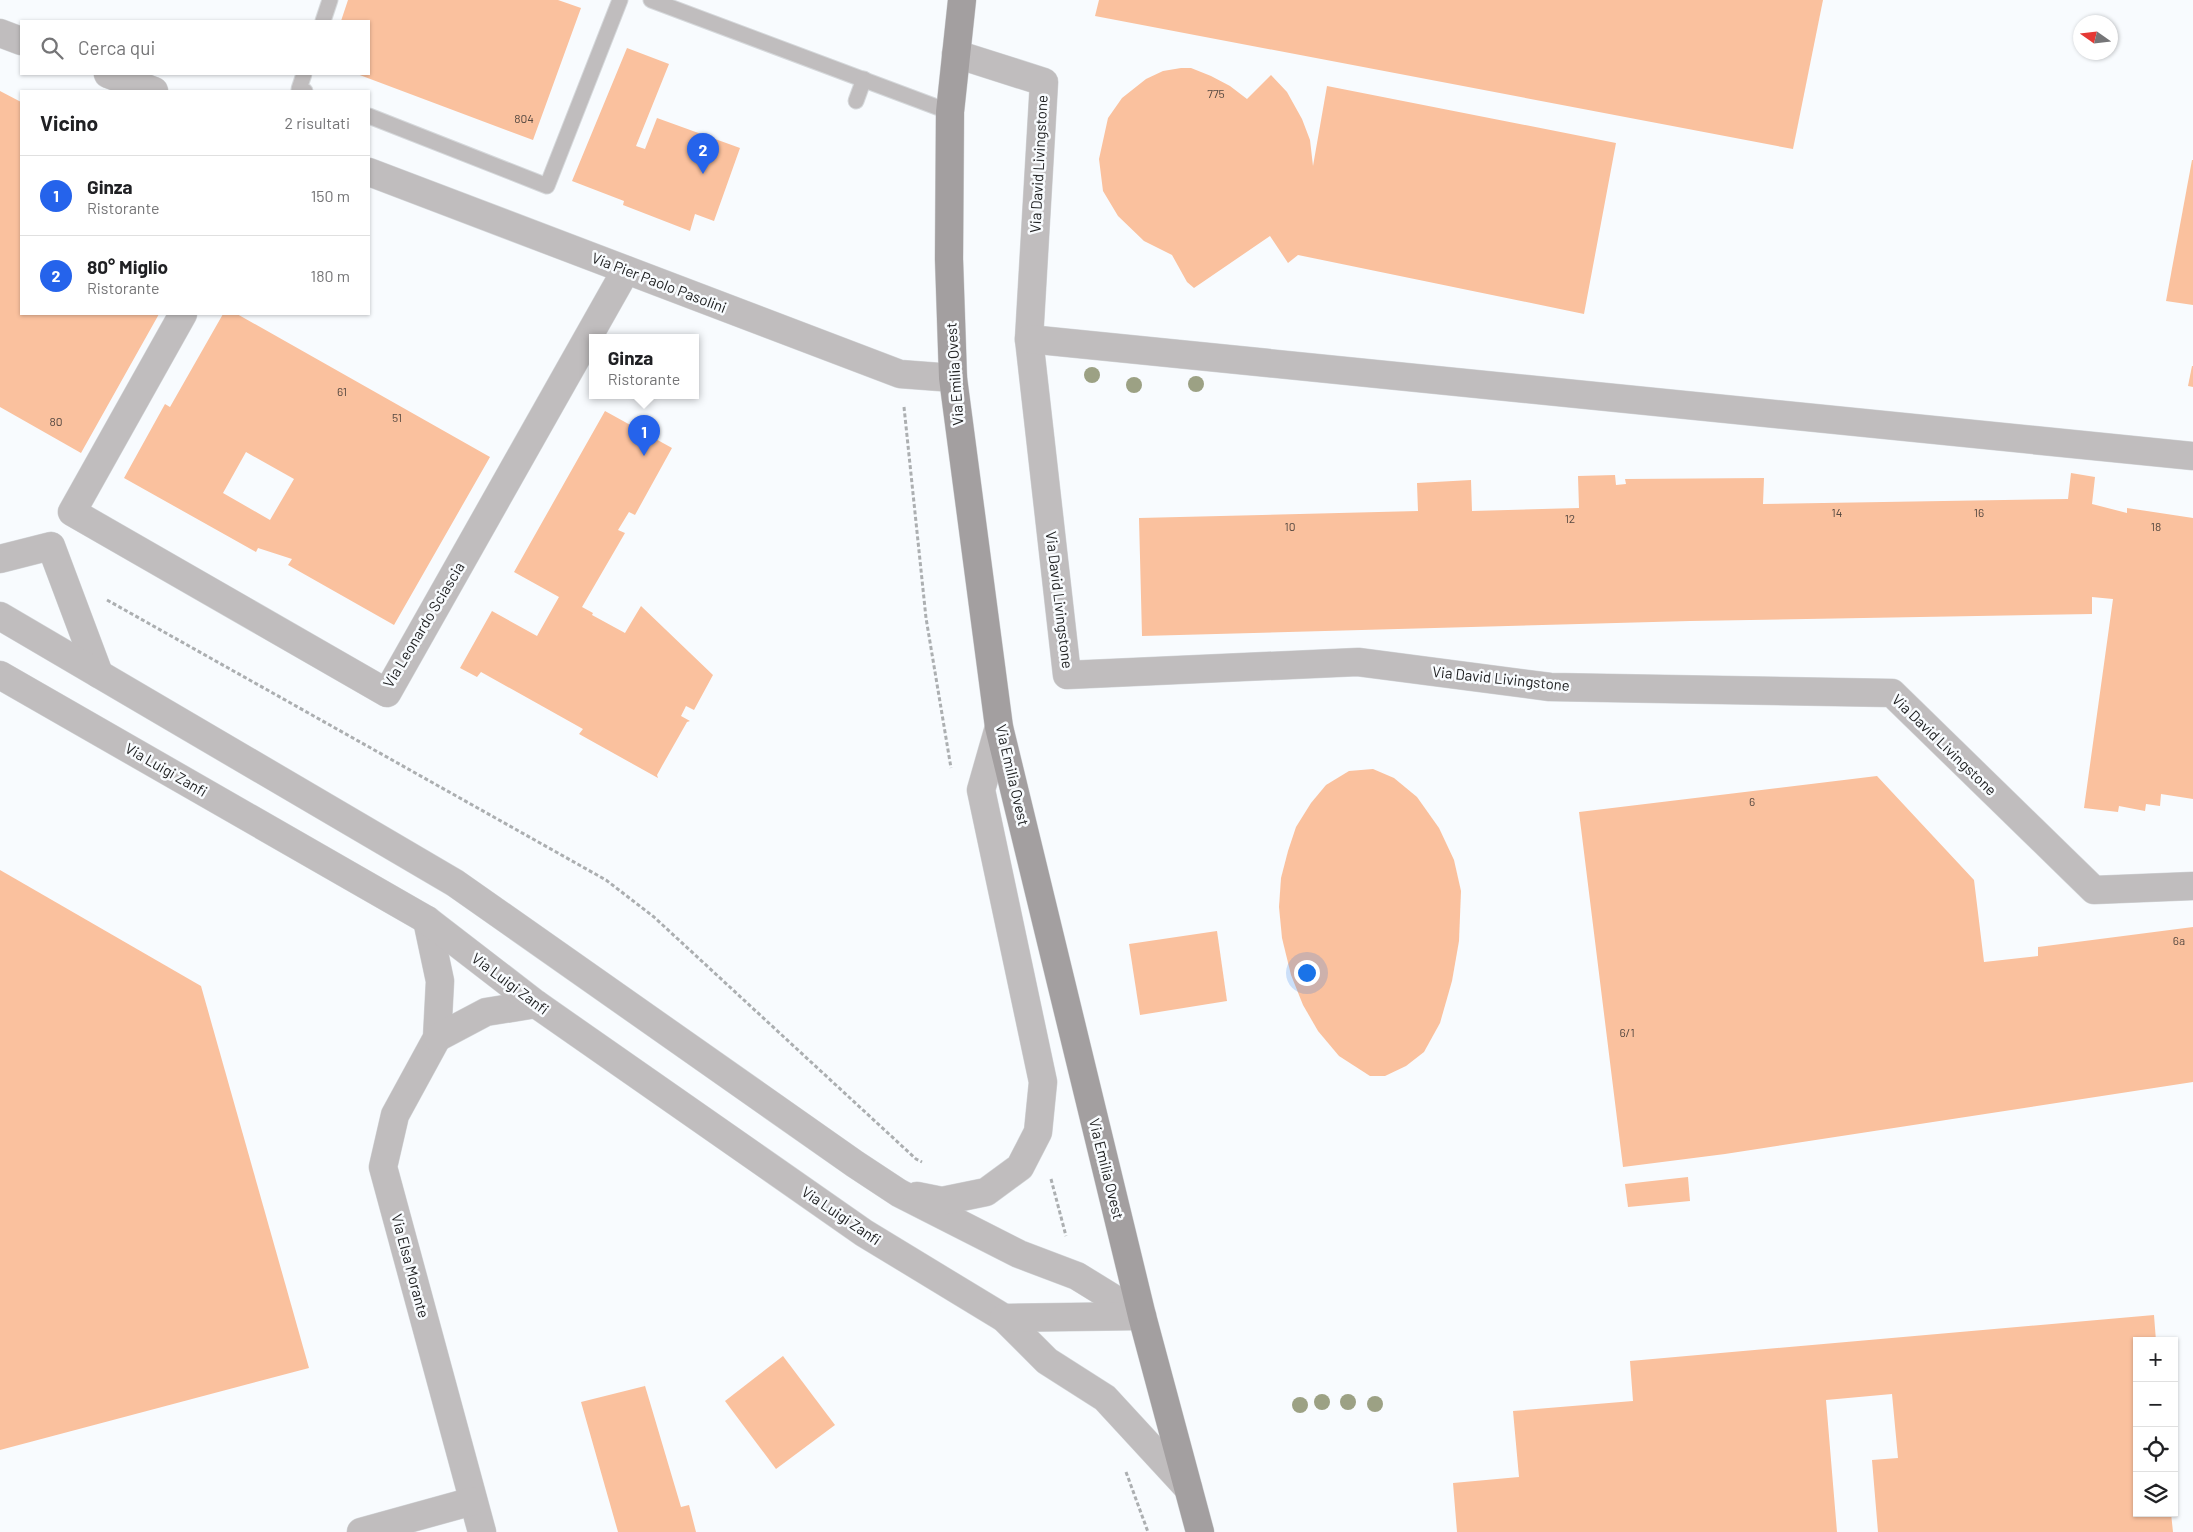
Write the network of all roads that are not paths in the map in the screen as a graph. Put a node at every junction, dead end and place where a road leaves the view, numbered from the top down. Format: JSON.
{"nodes":[{"id":1,"x":330,"y":0,"type":"edge"},
{"id":2,"x":620,"y":0,"type":"edge"},
{"id":3,"x":651,"y":0,"type":"edge"},
{"id":4,"x":962,"y":0,"type":"edge"},
{"id":5,"x":323,"y":20,"type":"edge"},
{"id":6,"x":0,"y":33,"type":"edge"},
{"id":7,"x":20,"y":41,"type":"edge"},
{"id":8,"x":956,"y":54,"type":"junction"},
{"id":9,"x":111,"y":75,"type":"edge"},
{"id":10,"x":304,"y":75,"type":"edge"},
{"id":11,"x":864,"y":79,"type":"junction"},
{"id":12,"x":151,"y":90,"type":"edge"},
{"id":13,"x":302,"y":90,"type":"edge"},
{"id":14,"x":856,"y":101,"type":"dead end"},
{"id":15,"x":950,"y":112,"type":"junction"},
{"id":16,"x":370,"y":116,"type":"edge"},
{"id":17,"x":370,"y":172,"type":"edge"},
{"id":18,"x":626,"y":270,"type":"junction"},
{"id":19,"x":182,"y":315,"type":"edge"},
{"id":20,"x":590,"y":334,"type":"edge"},
{"id":21,"x":589,"y":335,"type":"edge"},
{"id":22,"x":1029,"y":339,"type":"junction"},
{"id":23,"x":953,"y":378,"type":"junction"},
{"id":24,"x":2193,"y":456,"type":"edge"},
{"id":25,"x":72,"y":512,"type":"junction"},
{"id":26,"x":51,"y":546,"type":"junction"},
{"id":27,"x":0,"y":559,"type":"edge"},
{"id":28,"x":0,"y":616,"type":"edge"},
{"id":29,"x":99,"y":674,"type":"junction"},
{"id":30,"x":0,"y":675,"type":"edge"},
{"id":31,"x":1000,"y":727,"type":"junction"},
{"id":32,"x":2193,"y":886,"type":"edge"},
{"id":33,"x":427,"y":920,"type":"junction"},
{"id":34,"x":536,"y":1004,"type":"junction"},
{"id":35,"x":438,"y":1038,"type":"junction"},
{"id":36,"x":899,"y":1192,"type":"junction"},
{"id":37,"x":1142,"y":1316,"type":"junction"},
{"id":38,"x":1004,"y":1318,"type":"junction"},
{"id":39,"x":1188,"y":1488,"type":"junction"},
{"id":40,"x":473,"y":1501,"type":"junction"},
{"id":41,"x":361,"y":1532,"type":"edge"},
{"id":42,"x":482,"y":1532,"type":"edge"},
{"id":43,"x":1200,"y":1532,"type":"edge"}],
"edges":[{"from":1,"to":5,"type":"lane"},
{"from":2,"to":16,"type":"lane"},
{"from":3,"to":11,"type":"lane"},
{"from":4,"to":8,"type":"main road","name":"Via Emilia Ovest"},
{"from":6,"to":7,"type":"street"},
{"from":8,"to":15,"type":"main road","name":"Via Emilia Ovest"},
{"from":8,"to":22,"type":"street","name":"Via David Livingstone"},
{"from":9,"to":12,"type":"street"},
{"from":10,"to":13,"type":"lane"},
{"from":11,"to":14,"type":"lane"},
{"from":11,"to":15,"type":"lane"},
{"from":15,"to":23,"type":"main road","name":"Via Emilia Ovest"},
{"from":17,"to":18,"type":"street","name":"Via Pier Paolo Pasolini"},
{"from":18,"to":20,"type":"street","name":"Via Leonardo Sciascia"},
{"from":18,"to":23,"type":"street","name":"Via Pier Paolo Pasolini"},
{"from":19,"to":25,"type":"street"},
{"from":21,"to":25,"type":"street","name":"Via Leonardo Sciascia"},
{"from":22,"to":24,"type":"street"},
{"from":22,"to":32,"type":"street","name":"Via David Livingstone"},
{"from":23,"to":31,"type":"main road","name":"Via Emilia Ovest"},
{"from":25,"to":26,"type":"street"},
{"from":26,"to":27,"type":"street"},
{"from":26,"to":29,"type":"street"},
{"from":28,"to":29,"type":"street"},
{"from":29,"to":36,"type":"street"},
{"from":30,"to":33,"type":"street","name":"Via Luigi Zanfi"},
{"from":31,"to":36,"type":"street"},
{"from":31,"to":37,"type":"main road","name":"Via Emilia Ovest"},
{"from":33,"to":34,"type":"street","name":"Via Luigi Zanfi"},
{"from":33,"to":35,"type":"street"},
{"from":34,"to":35,"type":"street"},
{"from":34,"to":38,"type":"street","name":"Via Luigi Zanfi"},
{"from":35,"to":40,"type":"street","name":"Via Elsa Morante"},
{"from":36,"to":37,"type":"street"},
{"from":37,"to":38,"type":"street"},
{"from":37,"to":39,"type":"main road","name":"Via Emilia Ovest"},
{"from":38,"to":39,"type":"street","name":"Via Luigi Zanfi"},
{"from":39,"to":43,"type":"main road","name":"Via Emilia Ovest"},
{"from":40,"to":41,"type":"street"},
{"from":40,"to":42,"type":"street","name":"Via Elsa Morante"}]}
